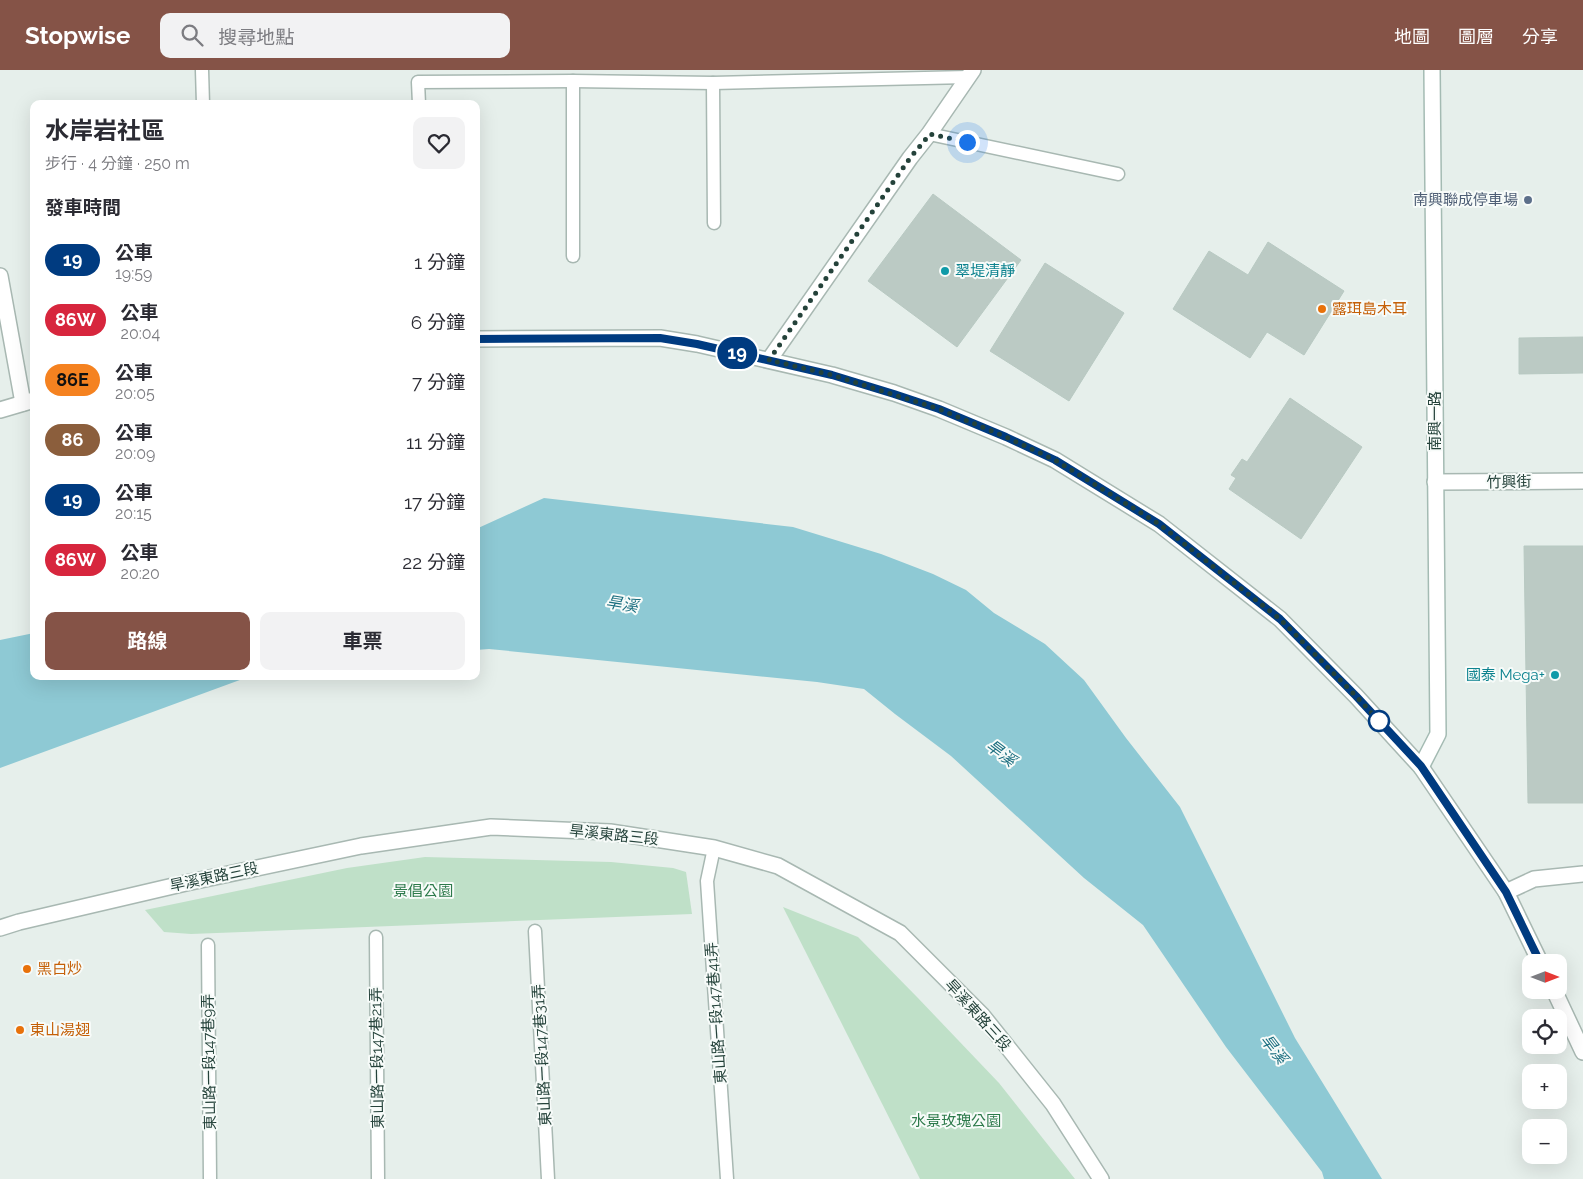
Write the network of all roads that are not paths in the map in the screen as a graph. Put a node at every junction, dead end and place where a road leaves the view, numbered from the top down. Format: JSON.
{"nodes":[{"id":1,"x":202,"y":70,"type":"edge"},
{"id":2,"x":1432,"y":70,"type":"edge"},
{"id":3,"x":971,"y":73,"type":"edge"},
{"id":4,"x":877,"y":75,"type":"edge"},
{"id":5,"x":572,"y":80,"type":"junction"},
{"id":6,"x":714,"y":83,"type":"junction"},
{"id":7,"x":203,"y":100,"type":"edge"},
{"id":8,"x":419,"y":100,"type":"edge"},
{"id":9,"x":930,"y":134,"type":"junction"},
{"id":10,"x":1118,"y":174,"type":"dead end"},
{"id":11,"x":714,"y":223,"type":"dead end"},
{"id":12,"x":574,"y":256,"type":"dead end"},
{"id":13,"x":0,"y":276,"type":"edge"},
{"id":14,"x":480,"y":338,"type":"edge"},
{"id":15,"x":769,"y":360,"type":"junction"},
{"id":16,"x":28,"y":401,"type":"edge"},
{"id":17,"x":0,"y":410,"type":"edge"},
{"id":18,"x":1583,"y":481,"type":"edge"},
{"id":19,"x":1436,"y":482,"type":"junction"},
{"id":20,"x":1421,"y":766,"type":"junction"},
{"id":21,"x":714,"y":848,"type":"junction"},
{"id":22,"x":1583,"y":874,"type":"edge"},
{"id":23,"x":1506,"y":892,"type":"junction"},
{"id":24,"x":0,"y":928,"type":"edge"},
{"id":25,"x":536,"y":931,"type":"dead end"},
{"id":26,"x":376,"y":937,"type":"dead end"},
{"id":27,"x":208,"y":945,"type":"dead end"},
{"id":28,"x":1536,"y":954,"type":"edge"},
{"id":29,"x":1558,"y":999,"type":"edge"},
{"id":30,"x":1583,"y":1052,"type":"edge"},
{"id":31,"x":210,"y":1179,"type":"edge"},
{"id":32,"x":378,"y":1179,"type":"edge"},
{"id":33,"x":548,"y":1179,"type":"edge"},
{"id":34,"x":727,"y":1179,"type":"edge"},
{"id":35,"x":1102,"y":1179,"type":"edge"}],
"edges":[{"from":1,"to":7,"type":"lane"},
{"from":2,"to":19,"type":"street","name":"南興一路"},
{"from":3,"to":4,"type":"lane"},
{"from":3,"to":9,"type":"street"},
{"from":4,"to":6,"type":"lane"},
{"from":5,"to":6,"type":"lane"},
{"from":5,"to":8,"type":"lane"},
{"from":5,"to":12,"type":"lane"},
{"from":6,"to":11,"type":"lane"},
{"from":9,"to":10,"type":"lane"},
{"from":9,"to":15,"type":"street"},
{"from":13,"to":16,"type":"street"},
{"from":14,"to":15,"type":"street"},
{"from":15,"to":20,"type":"street"},
{"from":16,"to":17,"type":"street"},
{"from":18,"to":19,"type":"street","name":"竹興街"},
{"from":19,"to":20,"type":"street","name":"南興一路"},
{"from":20,"to":23,"type":"street"},
{"from":21,"to":24,"type":"street","name":"旱溪東路三段"},
{"from":21,"to":34,"type":"lane","name":"東山路一段147巷41弄"},
{"from":21,"to":35,"type":"street","name":"旱溪東路三段"},
{"from":22,"to":23,"type":"street"},
{"from":23,"to":28,"type":"street"},
{"from":25,"to":33,"type":"lane","name":"東山路一段147巷31弄"},
{"from":26,"to":32,"type":"lane","name":"東山路一段147巷21弄"},
{"from":27,"to":31,"type":"lane","name":"東山路一段147巷9弄"},
{"from":29,"to":30,"type":"street"}]}
